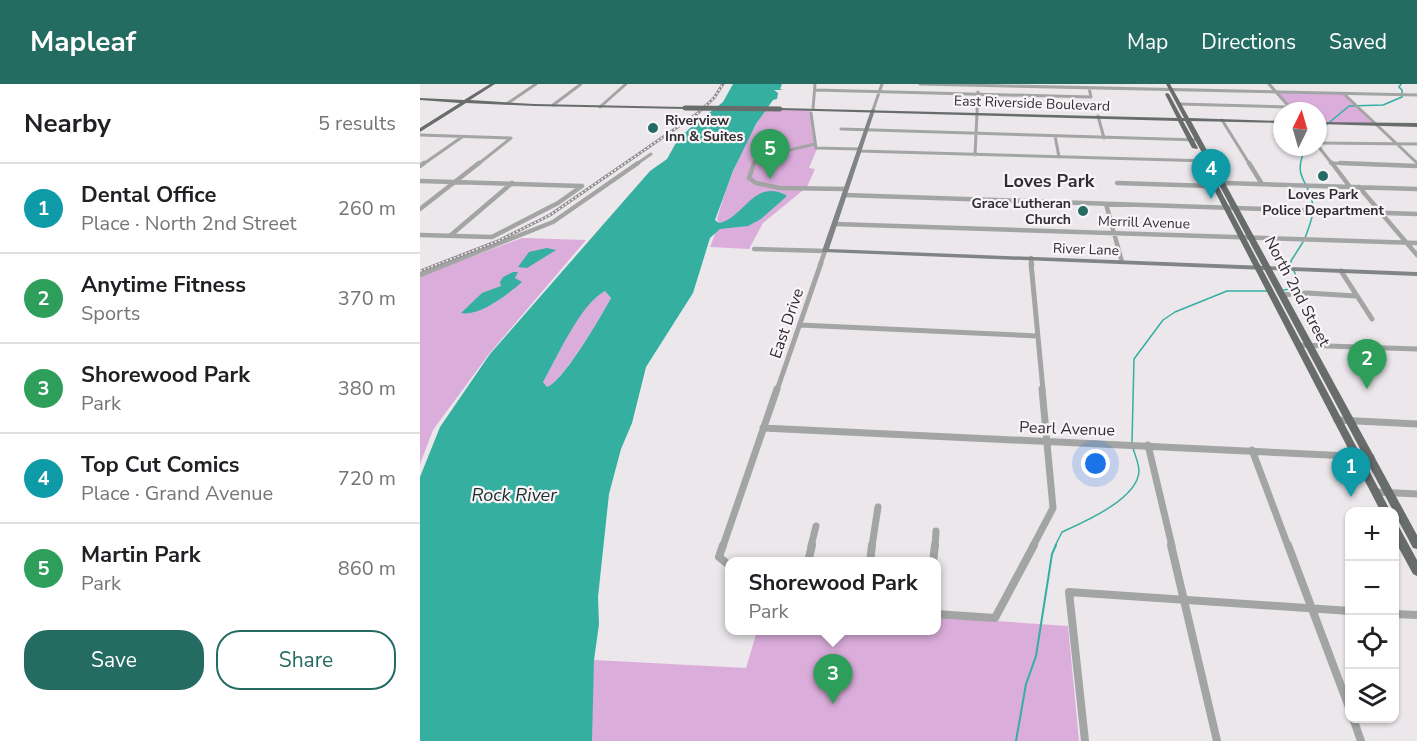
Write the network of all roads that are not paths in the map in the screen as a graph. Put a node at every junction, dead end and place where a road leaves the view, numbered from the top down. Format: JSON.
{"nodes":[{"id":1,"x":487,"y":84,"type":"edge"},
{"id":2,"x":493,"y":84,"type":"edge"},
{"id":3,"x":536,"y":84,"type":"edge"},
{"id":4,"x":581,"y":84,"type":"edge"},
{"id":5,"x":626,"y":84,"type":"edge"},
{"id":6,"x":815,"y":84,"type":"edge"},
{"id":7,"x":882,"y":84,"type":"edge"},
{"id":8,"x":920,"y":84,"type":"edge"},
{"id":9,"x":1162,"y":84,"type":"edge"},
{"id":10,"x":1168,"y":84,"type":"edge"},
{"id":11,"x":1269,"y":84,"type":"edge"},
{"id":12,"x":979,"y":85,"type":"edge"},
{"id":13,"x":1089,"y":88,"type":"junction"},
{"id":14,"x":815,"y":90,"type":"junction"},
{"id":15,"x":1165,"y":90,"type":"junction"},
{"id":16,"x":1172,"y":90,"type":"junction"},
{"id":17,"x":880,"y":92,"type":"junction"},
{"id":18,"x":1277,"y":92,"type":"junction"},
{"id":19,"x":1344,"y":94,"type":"junction"},
{"id":20,"x":978,"y":95,"type":"junction"},
{"id":21,"x":1417,"y":95,"type":"edge"},
{"id":22,"x":1170,"y":99,"type":"junction"},
{"id":23,"x":420,"y":100,"type":"edge"},
{"id":24,"x":465,"y":100,"type":"junction"},
{"id":25,"x":442,"y":101,"type":"junction"},
{"id":26,"x":1178,"y":102,"type":"junction"},
{"id":27,"x":1285,"y":102,"type":"edge"},
{"id":28,"x":508,"y":103,"type":"junction"},
{"id":29,"x":477,"y":104,"type":"junction"},
{"id":30,"x":526,"y":104,"type":"junction"},
{"id":31,"x":553,"y":105,"type":"junction"},
{"id":32,"x":1273,"y":106,"type":"edge"},
{"id":33,"x":600,"y":107,"type":"junction"},
{"id":34,"x":448,"y":110,"type":"junction"},
{"id":35,"x":873,"y":110,"type":"junction"},
{"id":36,"x":812,"y":111,"type":"junction"},
{"id":37,"x":977,"y":113,"type":"junction"},
{"id":38,"x":1098,"y":116,"type":"junction"},
{"id":39,"x":1180,"y":120,"type":"junction"},
{"id":40,"x":1188,"y":120,"type":"junction"},
{"id":41,"x":1222,"y":120,"type":"junction"},
{"id":42,"x":1273,"y":122,"type":"edge"},
{"id":43,"x":1327,"y":123,"type":"edge"},
{"id":44,"x":1375,"y":124,"type":"junction"},
{"id":45,"x":1417,"y":125,"type":"edge"},
{"id":46,"x":420,"y":128,"type":"edge"},
{"id":47,"x":841,"y":129,"type":"dead end"},
{"id":48,"x":866,"y":130,"type":"junction"},
{"id":49,"x":976,"y":133,"type":"junction"},
{"id":50,"x":420,"y":135,"type":"edge"},
{"id":51,"x":1055,"y":136,"type":"junction"},
{"id":52,"x":463,"y":137,"type":"junction"},
{"id":53,"x":1104,"y":138,"type":"junction"},
{"id":54,"x":1194,"y":140,"type":"junction"},
{"id":55,"x":815,"y":144,"type":"junction"},
{"id":56,"x":1327,"y":144,"type":"edge"},
{"id":57,"x":1396,"y":144,"type":"junction"},
{"id":58,"x":1417,"y":144,"type":"edge"},
{"id":59,"x":859,"y":150,"type":"junction"},
{"id":60,"x":651,"y":154,"type":"dead end"},
{"id":61,"x":975,"y":155,"type":"junction"},
{"id":62,"x":1326,"y":156,"type":"edge"},
{"id":63,"x":1059,"y":157,"type":"junction"},
{"id":64,"x":1206,"y":161,"type":"junction"},
{"id":65,"x":1330,"y":163,"type":"junction"},
{"id":66,"x":1417,"y":165,"type":"edge"},
{"id":67,"x":420,"y":166,"type":"edge"},
{"id":68,"x":420,"y":180,"type":"edge"},
{"id":69,"x":455,"y":182,"type":"junction"},
{"id":70,"x":512,"y":183,"type":"junction"},
{"id":71,"x":1117,"y":183,"type":"dead end"},
{"id":72,"x":1217,"y":184,"type":"junction"},
{"id":73,"x":1262,"y":184,"type":"junction"},
{"id":74,"x":1350,"y":187,"type":"junction"},
{"id":75,"x":1359,"y":187,"type":"junction"},
{"id":76,"x":1417,"y":189,"type":"edge"},
{"id":77,"x":845,"y":192,"type":"junction"},
{"id":78,"x":1106,"y":204,"type":"junction"},
{"id":79,"x":1226,"y":208,"type":"junction"},
{"id":80,"x":1234,"y":208,"type":"junction"},
{"id":81,"x":420,"y":209,"type":"edge"},
{"id":82,"x":1381,"y":213,"type":"junction"},
{"id":83,"x":1417,"y":214,"type":"edge"},
{"id":84,"x":835,"y":224,"type":"junction"},
{"id":85,"x":1114,"y":233,"type":"junction"},
{"id":86,"x":421,"y":236,"type":"edge"},
{"id":87,"x":450,"y":236,"type":"junction"},
{"id":88,"x":1241,"y":237,"type":"junction"},
{"id":89,"x":1250,"y":237,"type":"junction"},
{"id":90,"x":1407,"y":243,"type":"junction"},
{"id":91,"x":1417,"y":243,"type":"edge"},
{"id":92,"x":754,"y":249,"type":"dead end"},
{"id":93,"x":825,"y":250,"type":"junction"},
{"id":94,"x":1417,"y":255,"type":"edge"},
{"id":95,"x":1030,"y":258,"type":"junction"},
{"id":96,"x":1122,"y":262,"type":"junction"},
{"id":97,"x":1257,"y":267,"type":"junction"},
{"id":98,"x":1267,"y":268,"type":"junction"},
{"id":99,"x":1341,"y":271,"type":"junction"},
{"id":100,"x":1417,"y":274,"type":"edge"},
{"id":101,"x":420,"y":275,"type":"edge"},
{"id":102,"x":1276,"y":292,"type":"junction"},
{"id":103,"x":1356,"y":296,"type":"junction"},
{"id":104,"x":1372,"y":319,"type":"dead end"},
{"id":105,"x":800,"y":325,"type":"junction"},
{"id":106,"x":1038,"y":336,"type":"junction"},
{"id":107,"x":1298,"y":345,"type":"junction"},
{"id":108,"x":1308,"y":345,"type":"junction"},
{"id":109,"x":1417,"y":349,"type":"edge"},
{"id":110,"x":1337,"y":420,"type":"junction"},
{"id":111,"x":1352,"y":421,"type":"junction"},
{"id":112,"x":1417,"y":424,"type":"edge"},
{"id":113,"x":763,"y":428,"type":"junction"},
{"id":114,"x":1046,"y":440,"type":"junction"},
{"id":115,"x":1144,"y":445,"type":"junction"},
{"id":116,"x":1252,"y":450,"type":"junction"},
{"id":117,"x":1356,"y":456,"type":"junction"},
{"id":118,"x":1371,"y":457,"type":"junction"},
{"id":119,"x":1376,"y":492,"type":"junction"},
{"id":120,"x":1389,"y":493,"type":"junction"},
{"id":121,"x":1417,"y":494,"type":"edge"},
{"id":122,"x":878,"y":507,"type":"dead end"},
{"id":123,"x":1384,"y":507,"type":"edge"},
{"id":124,"x":816,"y":526,"type":"dead end"},
{"id":125,"x":936,"y":531,"type":"dead end"},
{"id":126,"x":1399,"y":536,"type":"edge"},
{"id":127,"x":1417,"y":545,"type":"edge"},
{"id":128,"x":809,"y":557,"type":"edge"},
{"id":129,"x":871,"y":557,"type":"edge"},
{"id":130,"x":933,"y":557,"type":"edge"},
{"id":131,"x":725,"y":562,"type":"edge"},
{"id":132,"x":1417,"y":571,"type":"edge"},
{"id":133,"x":1185,"y":599,"type":"junction"},
{"id":134,"x":1312,"y":608,"type":"junction"},
{"id":135,"x":1345,"y":611,"type":"edge"},
{"id":136,"x":941,"y":614,"type":"edge"},
{"id":137,"x":1399,"y":614,"type":"edge"},
{"id":138,"x":1417,"y":615,"type":"edge"},
{"id":139,"x":1345,"y":697,"type":"edge"},
{"id":140,"x":1355,"y":723,"type":"edge"},
{"id":141,"x":1084,"y":741,"type":"edge"},
{"id":142,"x":1217,"y":741,"type":"edge"},
{"id":143,"x":1361,"y":741,"type":"edge"}],
"edges":[{"from":1,"to":24,"type":"main road"},
{"from":2,"to":24,"type":"main road"},
{"from":3,"to":28,"type":"street"},
{"from":4,"to":31,"type":"street"},
{"from":5,"to":33,"type":"street"},
{"from":6,"to":14,"type":"street"},
{"from":7,"to":17,"type":"street","name":"East Drive"},
{"from":8,"to":12,"type":"street"},
{"from":9,"to":15,"type":"main road","name":"North 2nd Street"},
{"from":10,"to":16,"type":"main road","name":"North 2nd Street"},
{"from":11,"to":18,"type":"street"},
{"from":12,"to":13,"type":"street"},
{"from":12,"to":20,"type":"street"},
{"from":13,"to":15,"type":"street"},
{"from":13,"to":20,"type":"street"},
{"from":14,"to":17,"type":"street"},
{"from":14,"to":36,"type":"street"},
{"from":15,"to":16,"type":"street"},
{"from":15,"to":22,"type":"main road","name":"North 2nd Street"},
{"from":16,"to":18,"type":"street"},
{"from":16,"to":26,"type":"main road","name":"North 2nd Street"},
{"from":17,"to":20,"type":"street"},
{"from":17,"to":35,"type":"street","name":"East Drive"},
{"from":18,"to":19,"type":"street"},
{"from":18,"to":27,"type":"street"},
{"from":19,"to":21,"type":"street"},
{"from":19,"to":44,"type":"street"},
{"from":20,"to":37,"type":"street"},
{"from":22,"to":26,"type":"main road"},
{"from":22,"to":39,"type":"main road","name":"North 2nd Street"},
{"from":23,"to":25,"type":"main road"},
{"from":24,"to":25,"type":"main road"},
{"from":24,"to":25,"type":"main road"},
{"from":24,"to":28,"type":"main road"},
{"from":24,"to":29,"type":"main road"},
{"from":24,"to":34,"type":"main road"},
{"from":25,"to":34,"type":"main road"},
{"from":26,"to":32,"type":"street"},
{"from":26,"to":40,"type":"main road","name":"North 2nd Street"},
{"from":28,"to":30,"type":"main road"},
{"from":29,"to":30,"type":"main road"},
{"from":29,"to":34,"type":"main road"},
{"from":30,"to":31,"type":"main road","name":"East Riverside Boulevard"},
{"from":31,"to":33,"type":"main road","name":"East Riverside Boulevard"},
{"from":33,"to":36,"type":"main road","name":"East Riverside Boulevard","bridge":true},
{"from":34,"to":46,"type":"main road"},
{"from":35,"to":36,"type":"main road","name":"East Riverside Boulevard"},
{"from":35,"to":37,"type":"main road","name":"East Riverside Boulevard"},
{"from":35,"to":48,"type":"street","name":"East Drive"},
{"from":36,"to":55,"type":"street"},
{"from":37,"to":38,"type":"main road","name":"East Riverside Boulevard"},
{"from":37,"to":49,"type":"street"},
{"from":38,"to":39,"type":"main road","name":"East Riverside Boulevard"},
{"from":38,"to":53,"type":"street"},
{"from":39,"to":40,"type":"main road","name":"East Riverside Boulevard"},
{"from":39,"to":54,"type":"main road","name":"North 2nd Street"},
{"from":40,"to":41,"type":"main road","name":"East Riverside Boulevard"},
{"from":40,"to":54,"type":"main road","name":"North 2nd Street"},
{"from":41,"to":42,"type":"main road","name":"East Riverside Boulevard"},
{"from":41,"to":73,"type":"street"},
{"from":43,"to":44,"type":"main road"},
{"from":44,"to":45,"type":"main road"},
{"from":44,"to":57,"type":"street"},
{"from":47,"to":48,"type":"street"},
{"from":48,"to":49,"type":"street"},
{"from":48,"to":59,"type":"street","name":"East Drive"},
{"from":49,"to":51,"type":"street"},
{"from":49,"to":61,"type":"street"},
{"from":50,"to":52,"type":"street"},
{"from":51,"to":53,"type":"street"},
{"from":51,"to":63,"type":"street"},
{"from":52,"to":67,"type":"street"},
{"from":52,"to":69,"type":"street"},
{"from":53,"to":54,"type":"street"},
{"from":54,"to":64,"type":"main road","name":"North 2nd Street"},
{"from":55,"to":59,"type":"street"},
{"from":55,"to":77,"type":"street"},
{"from":56,"to":57,"type":"street"},
{"from":57,"to":58,"type":"street"},
{"from":57,"to":66,"type":"street"},
{"from":59,"to":61,"type":"street"},
{"from":59,"to":77,"type":"street","name":"East Drive"},
{"from":60,"to":101,"type":"street"},
{"from":61,"to":63,"type":"street"},
{"from":62,"to":65,"type":"street"},
{"from":63,"to":64,"type":"street"},
{"from":64,"to":72,"type":"main road","name":"North 2nd Street"},
{"from":65,"to":66,"type":"street"},
{"from":65,"to":74,"type":"street"},
{"from":68,"to":69,"type":"street"},
{"from":69,"to":70,"type":"street"},
{"from":69,"to":81,"type":"street"},
{"from":70,"to":87,"type":"street"},
{"from":70,"to":87,"type":"street"},
{"from":71,"to":72,"type":"street"},
{"from":72,"to":73,"type":"street"},
{"from":72,"to":79,"type":"main road","name":"North 2nd Street"},
{"from":72,"to":80,"type":"main road","name":"North 2nd Street"},
{"from":73,"to":74,"type":"street"},
{"from":74,"to":75,"type":"street"},
{"from":75,"to":76,"type":"street"},
{"from":75,"to":82,"type":"street"},
{"from":77,"to":78,"type":"street"},
{"from":77,"to":84,"type":"street","name":"East Drive"},
{"from":78,"to":79,"type":"street"},
{"from":78,"to":85,"type":"street"},
{"from":79,"to":80,"type":"street"},
{"from":79,"to":88,"type":"main road","name":"North 2nd Street"},
{"from":80,"to":82,"type":"street"},
{"from":80,"to":89,"type":"main road","name":"North 2nd Street"},
{"from":82,"to":83,"type":"street"},
{"from":82,"to":90,"type":"street"},
{"from":84,"to":85,"type":"street","name":"Merrill Avenue"},
{"from":84,"to":93,"type":"street","name":"East Drive"},
{"from":85,"to":88,"type":"street","name":"Merrill Avenue"},
{"from":85,"to":96,"type":"street"},
{"from":86,"to":87,"type":"street"},
{"from":88,"to":89,"type":"street","name":"Merrill Avenue"},
{"from":88,"to":97,"type":"main road","name":"North 2nd Street"},
{"from":89,"to":90,"type":"street","name":"Merrill Avenue"},
{"from":89,"to":98,"type":"main road","name":"North 2nd Street"},
{"from":90,"to":91,"type":"street","name":"Merrill Avenue"},
{"from":90,"to":94,"type":"street"},
{"from":92,"to":93,"type":"street","name":"River Lane"},
{"from":93,"to":95,"type":"street","name":"River Lane"},
{"from":93,"to":105,"type":"street","name":"East Drive"},
{"from":95,"to":96,"type":"street","name":"River Lane"},
{"from":95,"to":106,"type":"street"},
{"from":96,"to":97,"type":"street","name":"River Lane"},
{"from":97,"to":98,"type":"street","name":"River Lane"},
{"from":97,"to":102,"type":"main road","name":"North 2nd Street"},
{"from":98,"to":99,"type":"street","name":"River Lane"},
{"from":98,"to":102,"type":"main road","name":"North 2nd Street"},
{"from":99,"to":100,"type":"street","name":"River Lane"},
{"from":99,"to":103,"type":"street"},
{"from":102,"to":103,"type":"street"},
{"from":102,"to":107,"type":"main road","name":"North 2nd Street"},
{"from":102,"to":108,"type":"main road","name":"North 2nd Street"},
{"from":103,"to":104,"type":"street"},
{"from":105,"to":106,"type":"street"},
{"from":105,"to":113,"type":"street","name":"East Drive"},
{"from":106,"to":114,"type":"street"},
{"from":107,"to":108,"type":"street"},
{"from":107,"to":110,"type":"main road","name":"North 2nd Street"},
{"from":108,"to":109,"type":"street"},
{"from":108,"to":111,"type":"main road","name":"North 2nd Street"},
{"from":110,"to":111,"type":"street"},
{"from":110,"to":117,"type":"main road","name":"North 2nd Street"},
{"from":111,"to":112,"type":"street"},
{"from":111,"to":118,"type":"main road","name":"North 2nd Street"},
{"from":113,"to":114,"type":"street","name":"Pearl Avenue"},
{"from":113,"to":131,"type":"street","name":"East Drive"},
{"from":114,"to":115,"type":"street","name":"Pearl Avenue"},
{"from":114,"to":136,"type":"street"},
{"from":115,"to":116,"type":"street","name":"Pearl Avenue"},
{"from":115,"to":133,"type":"street"},
{"from":116,"to":117,"type":"street","name":"Pearl Avenue"},
{"from":116,"to":134,"type":"street"},
{"from":117,"to":118,"type":"street","name":"Pearl Avenue"},
{"from":117,"to":119,"type":"main road","name":"North 2nd Street"},
{"from":118,"to":120,"type":"main road","name":"North 2nd Street"},
{"from":119,"to":120,"type":"street"},
{"from":119,"to":123,"type":"main road","name":"North 2nd Street"},
{"from":120,"to":121,"type":"street"},
{"from":120,"to":127,"type":"main road","name":"North 2nd Street"},
{"from":122,"to":129,"type":"street"},
{"from":124,"to":128,"type":"street"},
{"from":125,"to":130,"type":"street"},
{"from":126,"to":132,"type":"main road"},
{"from":133,"to":134,"type":"street"},
{"from":133,"to":141,"type":"street"},
{"from":133,"to":142,"type":"street"},
{"from":134,"to":135,"type":"street"},
{"from":134,"to":139,"type":"street"},
{"from":137,"to":138,"type":"street"},
{"from":140,"to":143,"type":"street"}]}
